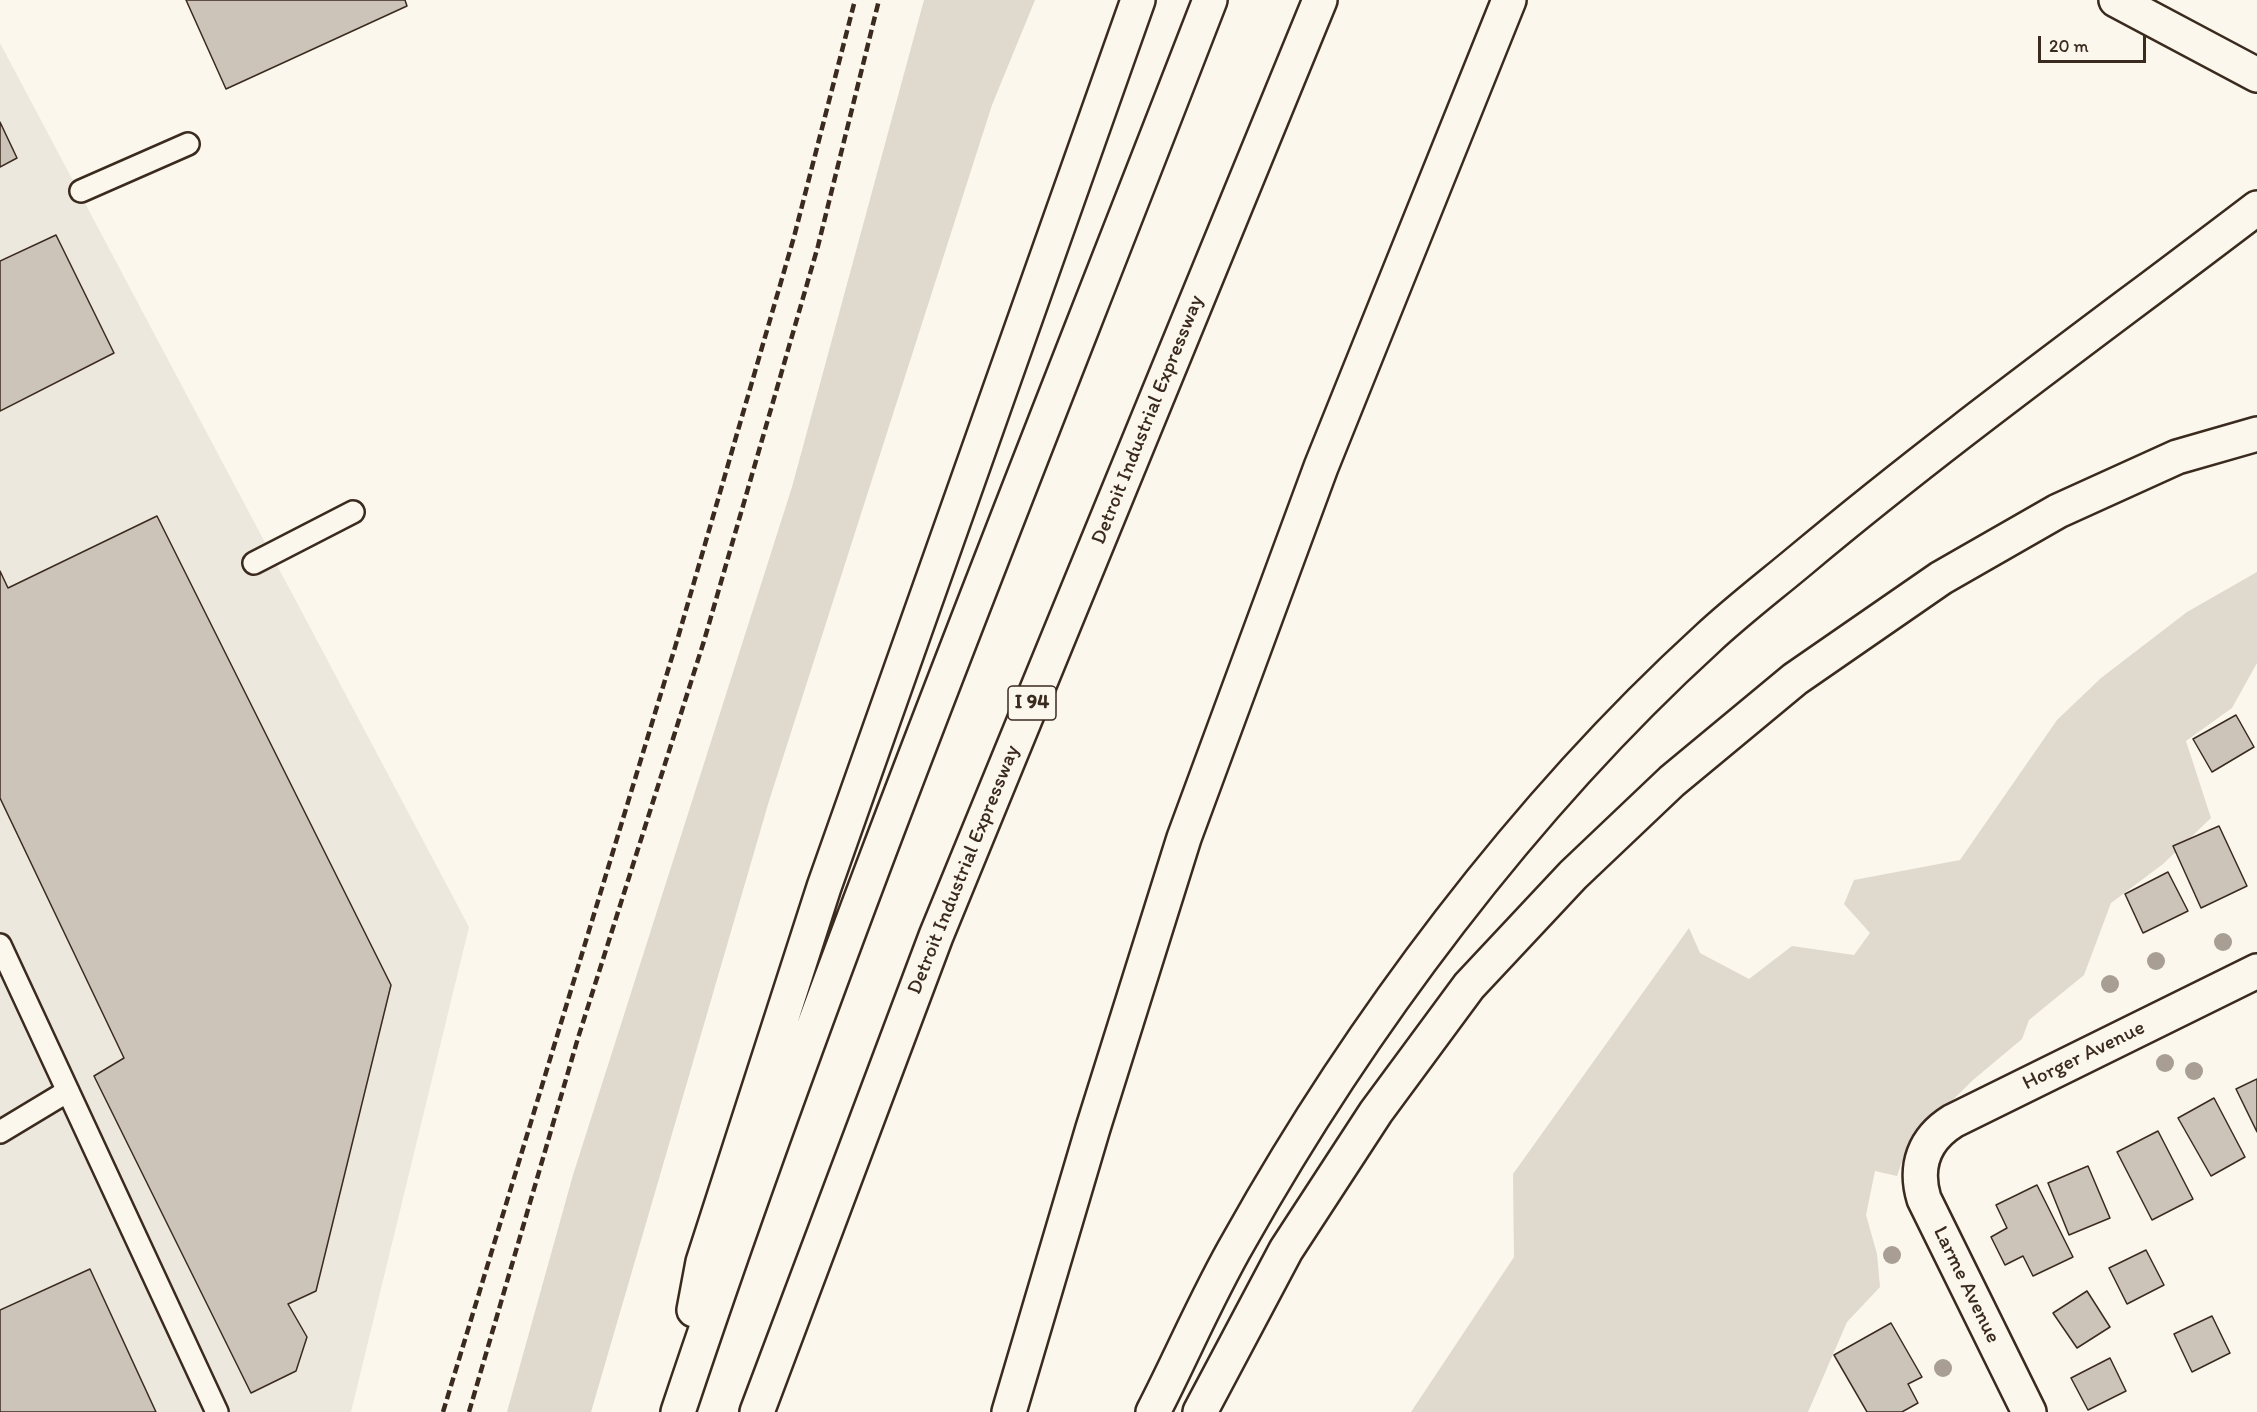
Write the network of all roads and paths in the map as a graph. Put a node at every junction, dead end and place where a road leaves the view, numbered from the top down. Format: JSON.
{"nodes":[{"id":1,"x":1138,"y":0,"type":"edge"},
{"id":2,"x":1210,"y":0,"type":"edge"},
{"id":3,"x":1320,"y":0,"type":"edge"},
{"id":4,"x":1509,"y":0,"type":"edge"},
{"id":5,"x":2116,"y":0,"type":"edge"},
{"id":6,"x":2257,"y":75,"type":"edge"},
{"id":7,"x":188,"y":144,"type":"dead end"},
{"id":8,"x":81,"y":191,"type":"dead end"},
{"id":9,"x":2257,"y":208,"type":"edge"},
{"id":10,"x":2257,"y":434,"type":"edge"},
{"id":11,"x":353,"y":512,"type":"dead end"},
{"id":12,"x":254,"y":563,"type":"dead end"},
{"id":13,"x":0,"y":945,"type":"edge"},
{"id":14,"x":2257,"y":971,"type":"edge"},
{"id":15,"x":68,"y":1091,"type":"junction"},
{"id":16,"x":0,"y":1132,"type":"edge"},
{"id":17,"x":1923,"y":1154,"type":"joint"},
{"id":18,"x":217,"y":1412,"type":"edge"},
{"id":19,"x":677,"y":1412,"type":"edge"},
{"id":20,"x":757,"y":1412,"type":"edge"},
{"id":21,"x":1009,"y":1412,"type":"edge"},
{"id":22,"x":1153,"y":1412,"type":"edge"},
{"id":23,"x":1200,"y":1412,"type":"edge"},
{"id":24,"x":2029,"y":1412,"type":"edge"}],
"edges":[{"from":1,"to":19,"type":"main road"},
{"from":2,"to":19,"type":"main road"},
{"from":3,"to":20,"type":"main road","name":"Detroit Industrial Expressway","number":"I 94"},
{"from":4,"to":21,"type":"main road"},
{"from":5,"to":6,"type":"main road"},
{"from":7,"to":8,"type":"lane"},
{"from":9,"to":22,"type":"main road"},
{"from":10,"to":23,"type":"main road"},
{"from":11,"to":12,"type":"lane"},
{"from":13,"to":15,"type":"lane"},
{"from":14,"to":17,"type":"main road","name":"Horger Avenue"},
{"from":15,"to":16,"type":"lane"},
{"from":15,"to":18,"type":"lane"},
{"from":17,"to":24,"type":"main road","name":"Larme Avenue"}]}
